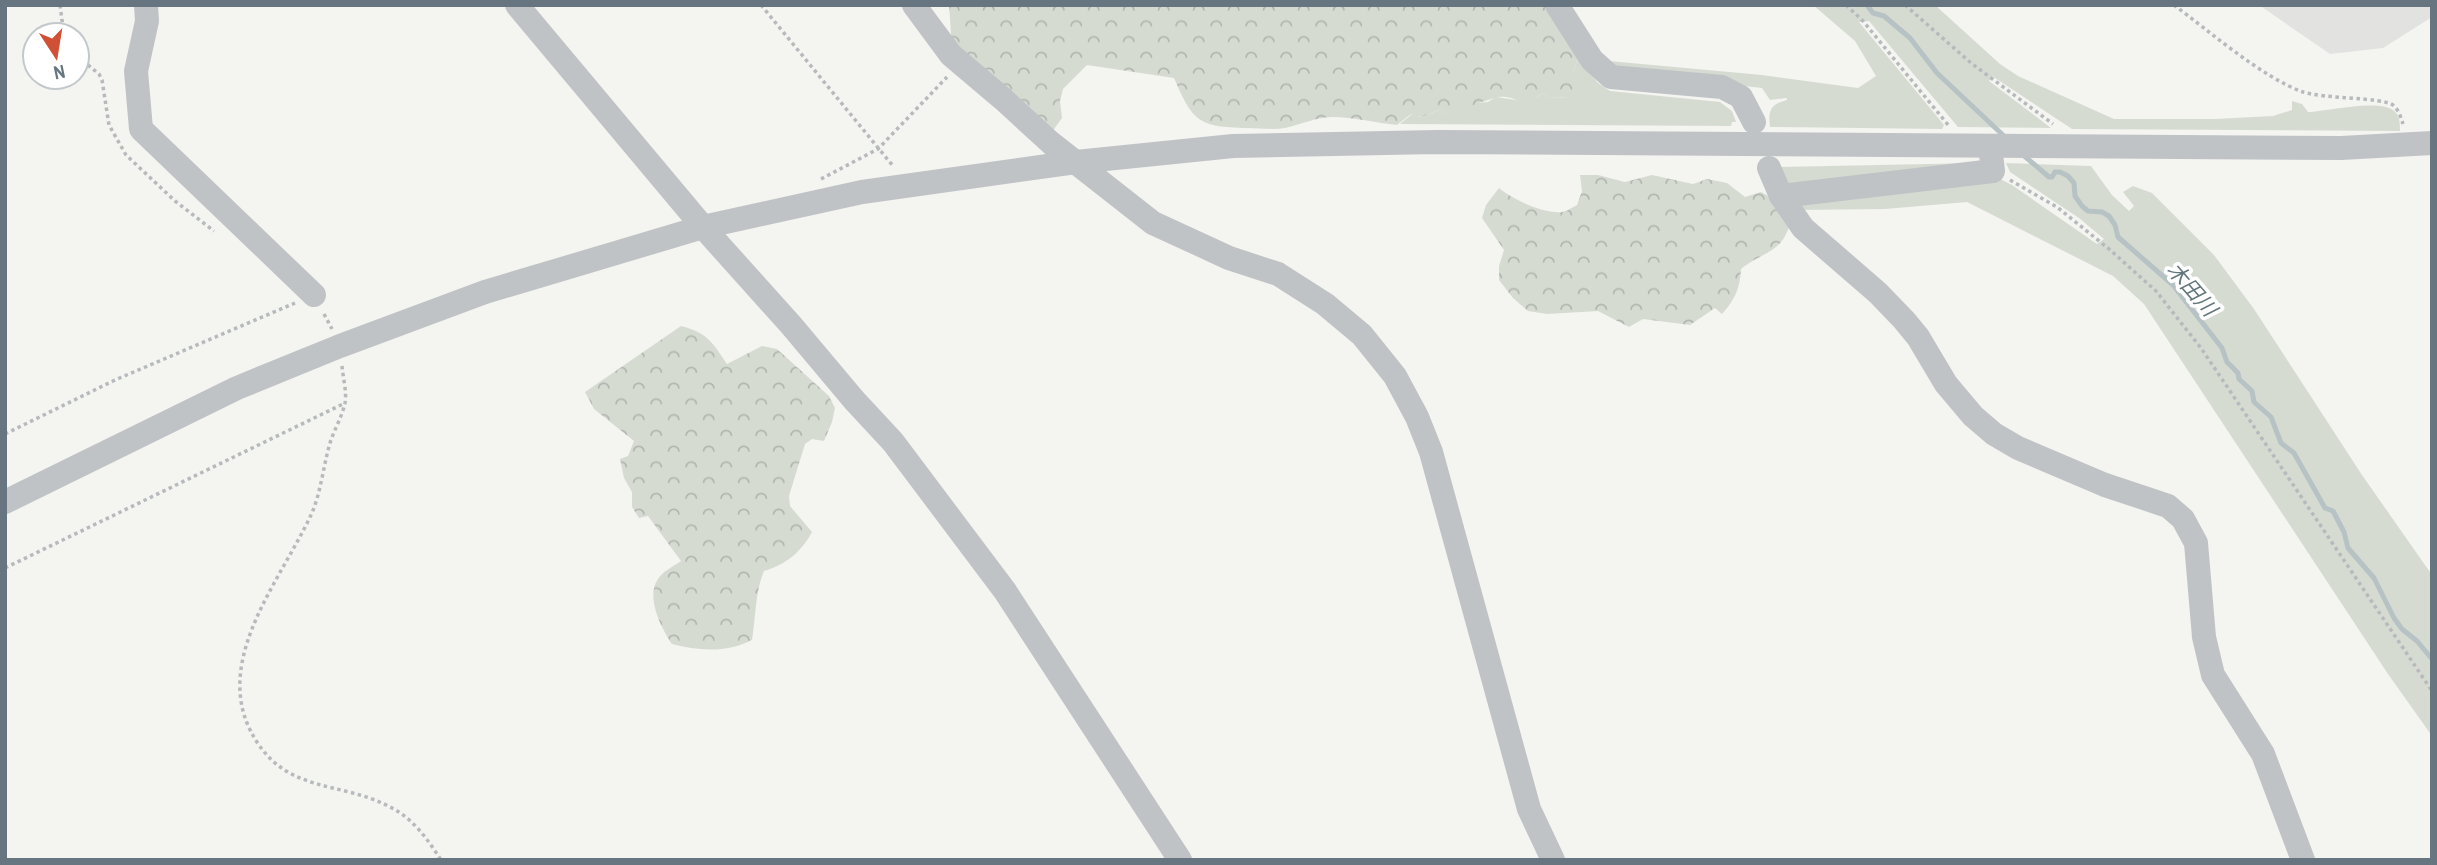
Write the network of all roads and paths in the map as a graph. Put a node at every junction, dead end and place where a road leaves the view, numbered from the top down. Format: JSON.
{"nodes":[{"id":1,"x":146,"y":5,"type":"edge"},
{"id":2,"x":517,"y":5,"type":"edge"},
{"id":3,"x":761,"y":5,"type":"edge"},
{"id":4,"x":914,"y":5,"type":"edge"},
{"id":5,"x":1543,"y":5,"type":"edge"},
{"id":6,"x":1557,"y":5,"type":"edge"},
{"id":7,"x":1846,"y":5,"type":"edge"},
{"id":8,"x":1905,"y":5,"type":"edge"},
{"id":9,"x":2174,"y":5,"type":"edge"},
{"id":10,"x":1587,"y":53,"type":"junction"},
{"id":11,"x":961,"y":63,"type":"junction"},
{"id":12,"x":1941,"y":115,"type":"dead end"},
{"id":13,"x":2042,"y":115,"type":"dead end"},
{"id":14,"x":1754,"y":122,"type":"dead end"},
{"id":15,"x":2404,"y":126,"type":"dead end"},
{"id":16,"x":2432,"y":144,"type":"edge"},
{"id":17,"x":1990,"y":146,"type":"junction"},
{"id":18,"x":878,"y":149,"type":"junction"},
{"id":19,"x":1076,"y":162,"type":"junction"},
{"id":20,"x":1769,"y":168,"type":"dead end"},
{"id":21,"x":2010,"y":180,"type":"dead end"},
{"id":22,"x":904,"y":186,"type":"junction"},
{"id":23,"x":1781,"y":196,"type":"junction"},
{"id":24,"x":823,"y":201,"type":"junction"},
{"id":25,"x":703,"y":227,"type":"junction"},
{"id":26,"x":314,"y":295,"type":"junction"},
{"id":27,"x":340,"y":346,"type":"junction"},
{"id":28,"x":345,"y":393,"type":"dead end"},
{"id":29,"x":345,"y":403,"type":"junction"},
{"id":30,"x":5,"y":435,"type":"edge"},
{"id":31,"x":5,"y":502,"type":"edge"},
{"id":32,"x":5,"y":568,"type":"edge"},
{"id":33,"x":2432,"y":691,"type":"edge"},
{"id":34,"x":442,"y":860,"type":"edge"},
{"id":35,"x":1180,"y":860,"type":"edge"},
{"id":36,"x":1553,"y":860,"type":"edge"},
{"id":37,"x":2303,"y":860,"type":"edge"}],
"edges":[{"from":1,"to":26,"type":"street"},
{"from":2,"to":25,"type":"street"},
{"from":3,"to":18,"type":"path"},
{"from":4,"to":11,"type":"street"},
{"from":5,"to":10,"type":"street"},
{"from":6,"to":10,"type":"street"},
{"from":7,"to":12,"type":"path"},
{"from":8,"to":13,"type":"path"},
{"from":9,"to":15,"type":"path"},
{"from":10,"to":14,"type":"street"},
{"from":11,"to":18,"type":"path"},
{"from":11,"to":19,"type":"street"},
{"from":16,"to":17,"type":"street"},
{"from":17,"to":19,"type":"street"},
{"from":17,"to":23,"type":"street"},
{"from":18,"to":22,"type":"path"},
{"from":18,"to":24,"type":"path"},
{"from":19,"to":22,"type":"street"},
{"from":19,"to":36,"type":"street"},
{"from":20,"to":23,"type":"street"},
{"from":21,"to":33,"type":"path"},
{"from":22,"to":24,"type":"street"},
{"from":23,"to":37,"type":"street"},
{"from":24,"to":25,"type":"street"},
{"from":25,"to":27,"type":"street"},
{"from":25,"to":35,"type":"street"},
{"from":26,"to":27,"type":"path"},
{"from":26,"to":30,"type":"path"},
{"from":27,"to":31,"type":"street"},
{"from":28,"to":29,"type":"path"},
{"from":29,"to":32,"type":"path"},
{"from":29,"to":34,"type":"path"}]}
